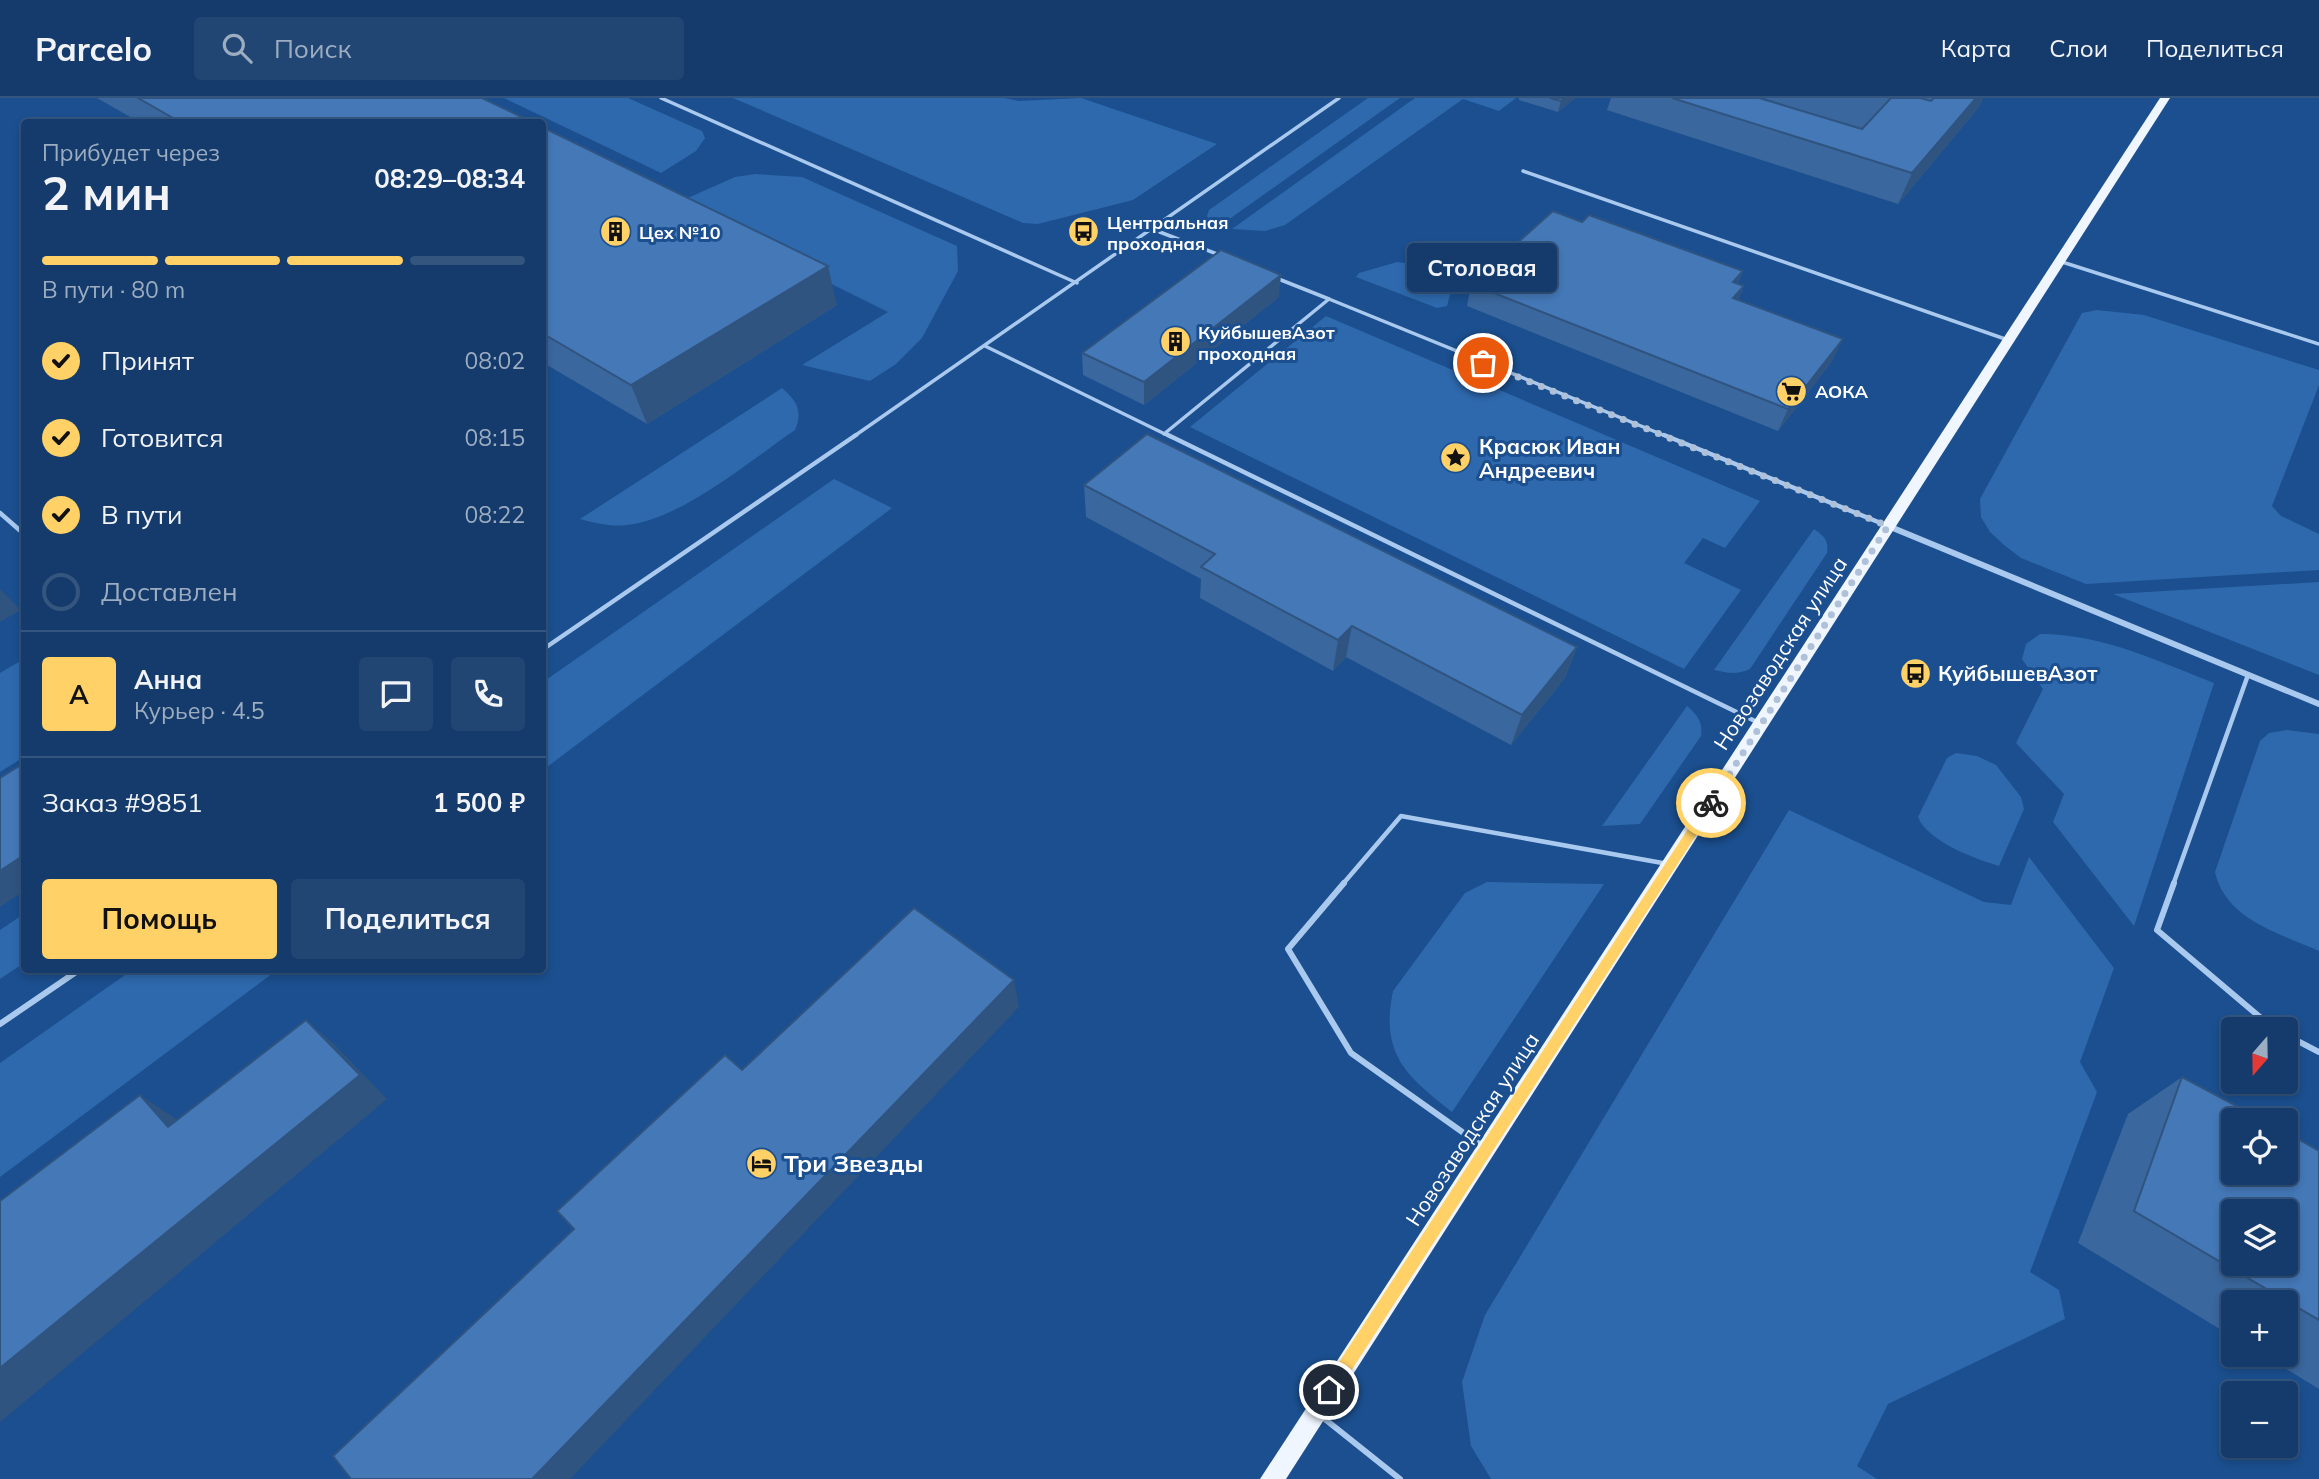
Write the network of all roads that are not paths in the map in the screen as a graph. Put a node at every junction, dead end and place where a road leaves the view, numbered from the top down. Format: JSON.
{"nodes":[{"id":1,"x":661,"y":98,"type":"edge"},
{"id":2,"x":1339,"y":98,"type":"edge"},
{"id":3,"x":2165,"y":98,"type":"edge"},
{"id":4,"x":1523,"y":171,"type":"dead end"},
{"id":5,"x":1152,"y":229,"type":"junction"},
{"id":6,"x":1230,"y":260,"type":"edge"},
{"id":7,"x":2059,"y":261,"type":"junction"},
{"id":8,"x":1266,"y":274,"type":"edge"},
{"id":9,"x":1077,"y":283,"type":"junction"},
{"id":10,"x":1329,"y":299,"type":"junction"},
{"id":11,"x":2008,"y":341,"type":"junction"},
{"id":12,"x":2319,"y":344,"type":"edge"},
{"id":13,"x":985,"y":346,"type":"junction"},
{"id":14,"x":1164,"y":434,"type":"junction"},
{"id":15,"x":0,"y":513,"type":"edge"},
{"id":16,"x":1888,"y":526,"type":"junction"},
{"id":17,"x":21,"y":531,"type":"edge"},
{"id":18,"x":546,"y":647,"type":"edge"},
{"id":19,"x":2248,"y":675,"type":"junction"},
{"id":20,"x":2319,"y":704,"type":"edge"},
{"id":21,"x":1761,"y":724,"type":"junction"},
{"id":22,"x":1671,"y":864,"type":"junction"},
{"id":23,"x":75,"y":973,"type":"edge"},
{"id":24,"x":2260,"y":1017,"type":"edge"},
{"id":25,"x":0,"y":1024,"type":"edge"},
{"id":26,"x":2298,"y":1041,"type":"edge"},
{"id":27,"x":2319,"y":1052,"type":"edge"},
{"id":28,"x":1486,"y":1149,"type":"junction"},
{"id":29,"x":1315,"y":1412,"type":"junction"},
{"id":30,"x":1272,"y":1479,"type":"edge"},
{"id":31,"x":1400,"y":1479,"type":"edge"}],
"edges":[{"from":1,"to":9,"type":"lane"},
{"from":2,"to":5,"type":"lane"},
{"from":3,"to":7,"type":"main road","name":"Новозаводская улица"},
{"from":4,"to":11,"type":"lane"},
{"from":5,"to":6,"type":"lane"},
{"from":5,"to":9,"type":"lane"},
{"from":7,"to":11,"type":"main road","name":"Новозаводская улица"},
{"from":7,"to":12,"type":"lane"},
{"from":8,"to":10,"type":"lane"},
{"from":9,"to":13,"type":"lane"},
{"from":10,"to":14,"type":"lane"},
{"from":10,"to":16,"type":"lane"},
{"from":11,"to":16,"type":"main road","name":"Новозаводская улица"},
{"from":13,"to":14,"type":"lane"},
{"from":13,"to":18,"type":"lane"},
{"from":14,"to":21,"type":"lane"},
{"from":15,"to":17,"type":"lane"},
{"from":16,"to":19,"type":"street"},
{"from":16,"to":21,"type":"main road","name":"Новозаводская улица"},
{"from":19,"to":20,"type":"street"},
{"from":19,"to":24,"type":"lane"},
{"from":21,"to":22,"type":"main road","name":"Новозаводская улица"},
{"from":22,"to":28,"type":"main road","name":"Новозаводская улица"},
{"from":22,"to":28,"type":"lane"},
{"from":23,"to":25,"type":"lane"},
{"from":26,"to":27,"type":"lane"},
{"from":28,"to":29,"type":"main road","name":"Новозаводская улица"},
{"from":29,"to":30,"type":"main road","name":"Новозаводская улица"},
{"from":29,"to":31,"type":"lane"}]}
